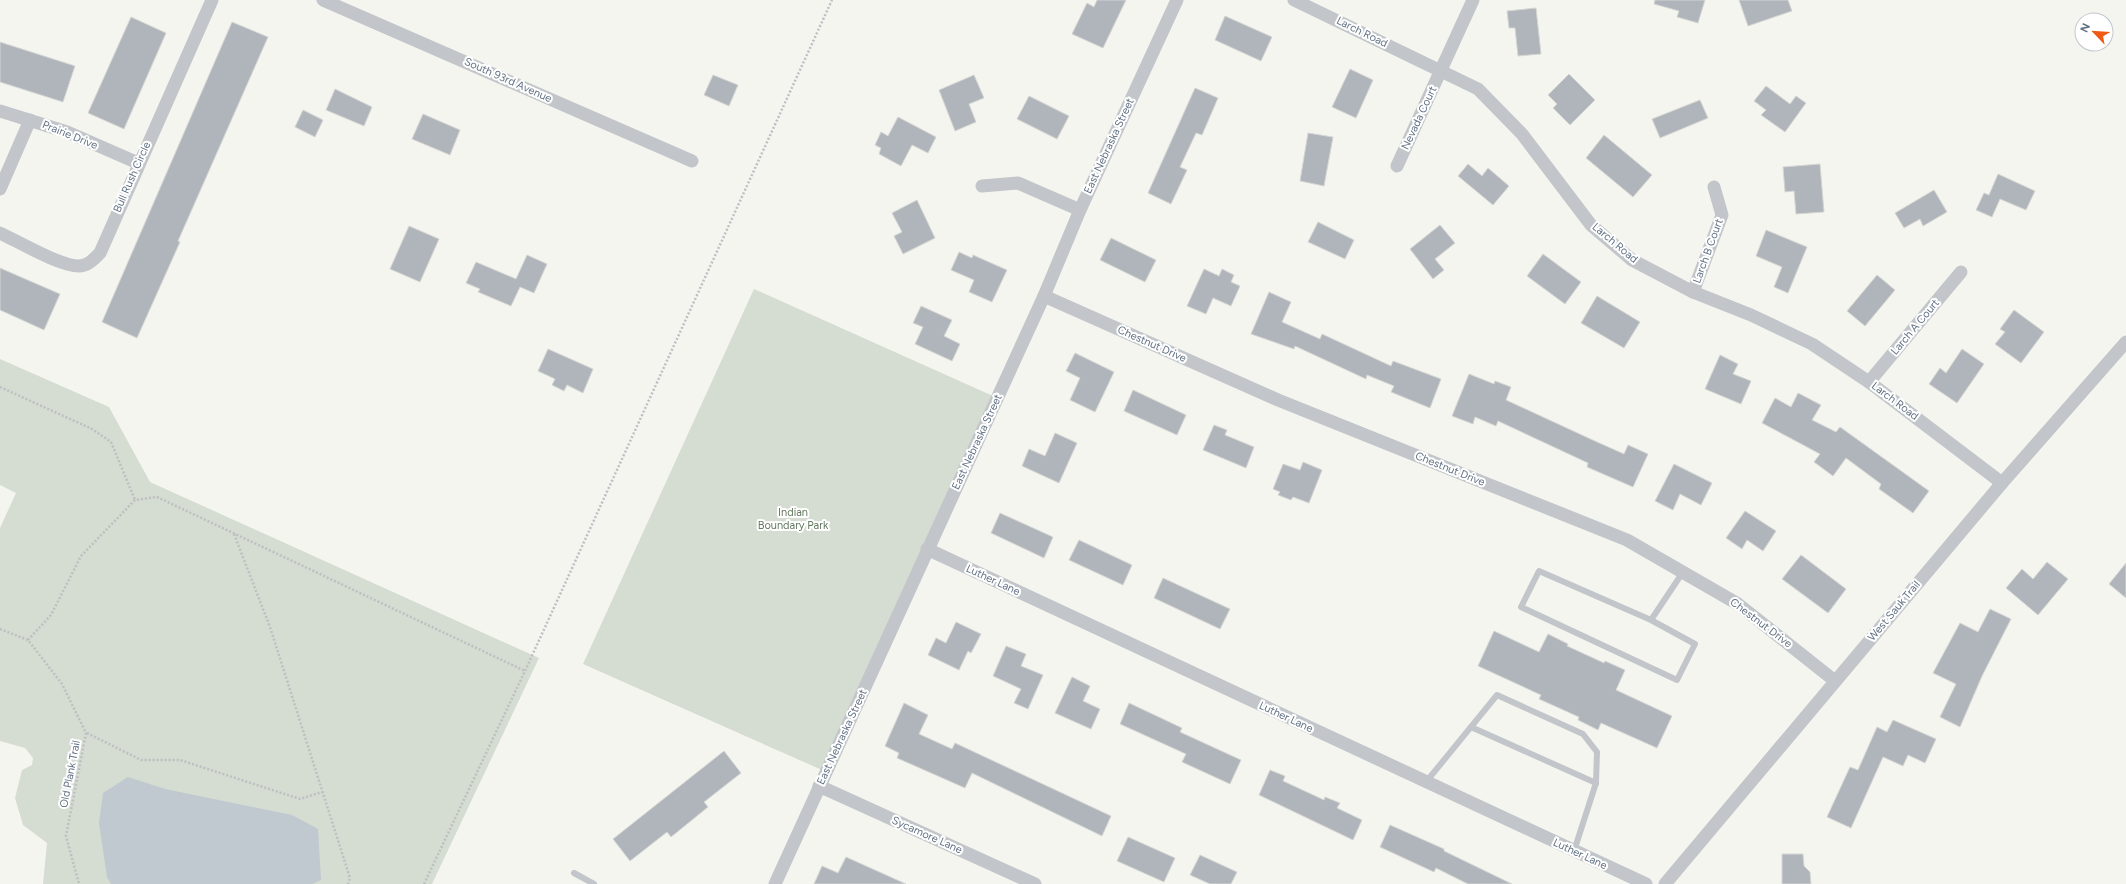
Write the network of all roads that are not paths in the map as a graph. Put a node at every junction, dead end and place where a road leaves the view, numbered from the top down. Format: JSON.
{"nodes":[{"id":1,"x":212,"y":0,"type":"edge"},
{"id":2,"x":323,"y":0,"type":"edge"},
{"id":3,"x":1177,"y":0,"type":"edge"},
{"id":4,"x":1294,"y":0,"type":"edge"},
{"id":5,"x":1473,"y":0,"type":"edge"},
{"id":6,"x":1442,"y":70,"type":"junction"},
{"id":7,"x":0,"y":111,"type":"edge"},
{"id":8,"x":30,"y":120,"type":"junction"},
{"id":9,"x":692,"y":161,"type":"dead end"},
{"id":10,"x":138,"y":163,"type":"junction"},
{"id":11,"x":1397,"y":166,"type":"dead end"},
{"id":12,"x":982,"y":186,"type":"dead end"},
{"id":13,"x":1714,"y":187,"type":"dead end"},
{"id":14,"x":0,"y":189,"type":"edge"},
{"id":15,"x":1080,"y":210,"type":"junction"},
{"id":16,"x":0,"y":233,"type":"edge"},
{"id":17,"x":1961,"y":272,"type":"dead end"},
{"id":18,"x":1693,"y":292,"type":"junction"},
{"id":19,"x":1044,"y":296,"type":"junction"},
{"id":20,"x":2126,"y":342,"type":"edge"},
{"id":21,"x":1869,"y":382,"type":"junction"},
{"id":22,"x":2002,"y":483,"type":"junction"},
{"id":23,"x":928,"y":549,"type":"junction"},
{"id":24,"x":1683,"y":572,"type":"junction"},
{"id":25,"x":1651,"y":620,"type":"junction"},
{"id":26,"x":1835,"y":681,"type":"junction"},
{"id":27,"x":1471,"y":727,"type":"junction"},
{"id":28,"x":1426,"y":782,"type":"junction"},
{"id":29,"x":1596,"y":783,"type":"junction"},
{"id":30,"x":819,"y":786,"type":"junction"},
{"id":31,"x":1574,"y":851,"type":"junction"},
{"id":32,"x":574,"y":873,"type":"dead end"},
{"id":33,"x":594,"y":884,"type":"edge"},
{"id":34,"x":775,"y":884,"type":"edge"},
{"id":35,"x":1034,"y":884,"type":"edge"},
{"id":36,"x":1646,"y":884,"type":"edge"},
{"id":37,"x":1665,"y":884,"type":"edge"}],
"edges":[{"from":1,"to":10,"type":"street","name":"Bull Rush Circle"},
{"from":2,"to":9,"type":"street","name":"South 93rd Avenue"},
{"from":3,"to":15,"type":"street","name":"East Nebraska Street"},
{"from":4,"to":6,"type":"street","name":"Larch Road"},
{"from":5,"to":6,"type":"street","name":"Nevada Court"},
{"from":6,"to":11,"type":"street","name":"Nevada Court"},
{"from":6,"to":18,"type":"street","name":"Larch Road"},
{"from":7,"to":8,"type":"street","name":"Prairie Drive"},
{"from":8,"to":10,"type":"street","name":"Prairie Drive"},
{"from":8,"to":14,"type":"street"},
{"from":10,"to":16,"type":"street","name":"Bull Rush Circle"},
{"from":12,"to":15,"type":"street"},
{"from":13,"to":18,"type":"street","name":"Larch B Court"},
{"from":15,"to":19,"type":"street","name":"East Nebraska Street"},
{"from":17,"to":21,"type":"street","name":"Larch A Court"},
{"from":18,"to":21,"type":"street","name":"Larch Road"},
{"from":19,"to":23,"type":"street","name":"East Nebraska Street"},
{"from":19,"to":24,"type":"street","name":"Chestnut Drive"},
{"from":20,"to":22,"type":"street","name":"West Sauk Trail"},
{"from":21,"to":22,"type":"street","name":"Larch Road"},
{"from":22,"to":26,"type":"street","name":"West Sauk Trail"},
{"from":23,"to":28,"type":"street","name":"Luther Lane"},
{"from":23,"to":30,"type":"street","name":"East Nebraska Street"},
{"from":24,"to":25,"type":"lane"},
{"from":24,"to":26,"type":"street","name":"Chestnut Drive"},
{"from":25,"to":25,"type":"lane"},
{"from":26,"to":37,"type":"street","name":"West Sauk Trail"},
{"from":27,"to":28,"type":"lane"},
{"from":27,"to":29,"type":"lane"},
{"from":27,"to":29,"type":"lane"},
{"from":28,"to":31,"type":"street","name":"Luther Lane"},
{"from":29,"to":31,"type":"lane"},
{"from":30,"to":34,"type":"street","name":"East Nebraska Street"},
{"from":30,"to":35,"type":"street","name":"Sycamore Lane"},
{"from":31,"to":36,"type":"street","name":"Luther Lane"},
{"from":32,"to":33,"type":"lane"}]}
